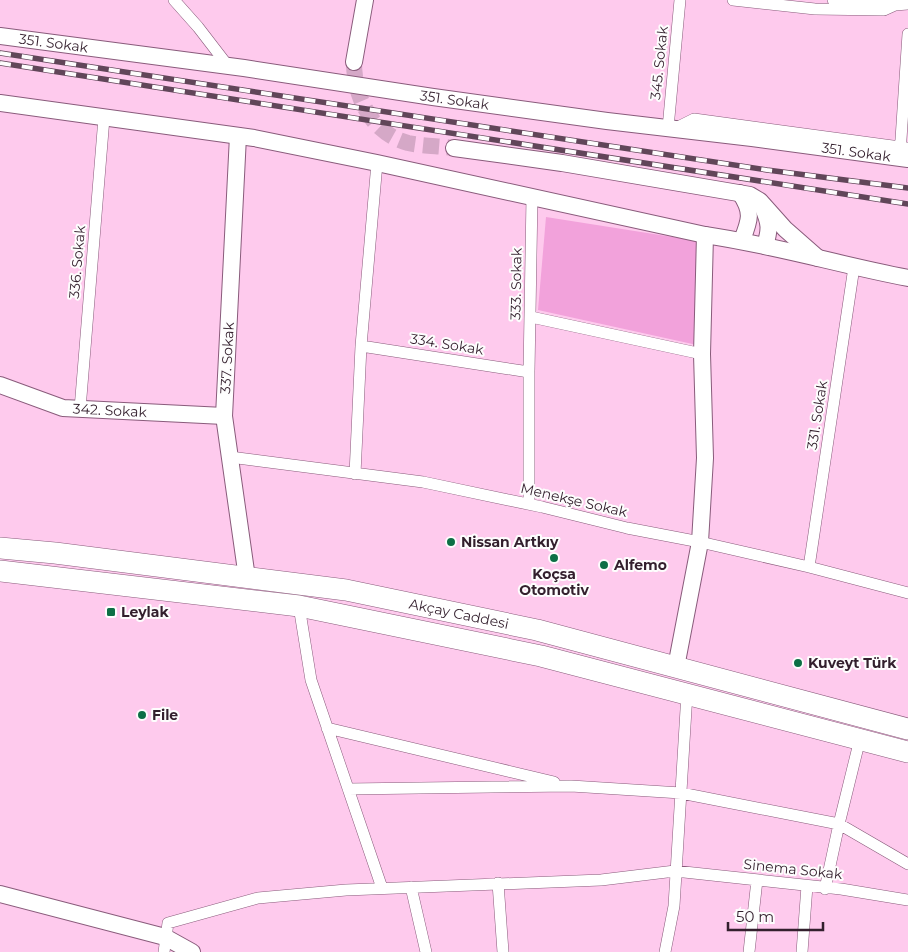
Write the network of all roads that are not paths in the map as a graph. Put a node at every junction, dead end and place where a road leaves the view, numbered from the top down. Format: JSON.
{"nodes":[{"id":1,"x":174,"y":0,"type":"edge"},
{"id":2,"x":365,"y":0,"type":"edge"},
{"id":3,"x":680,"y":0,"type":"edge"},
{"id":4,"x":733,"y":0,"type":"edge"},
{"id":5,"x":833,"y":0,"type":"edge"},
{"id":6,"x":908,"y":4,"type":"edge"},
{"id":7,"x":895,"y":5,"type":"junction"},
{"id":8,"x":908,"y":34,"type":"edge"},
{"id":9,"x":0,"y":36,"type":"edge"},
{"id":10,"x":354,"y":62,"type":"tunnel mouth"},
{"id":11,"x":228,"y":66,"type":"junction"},
{"id":12,"x":0,"y":103,"type":"edge"},
{"id":13,"x":104,"y":118,"type":"junction"},
{"id":14,"x":671,"y":128,"type":"junction"},
{"id":15,"x":238,"y":136,"type":"junction"},
{"id":16,"x":454,"y":148,"type":"tunnel mouth"},
{"id":17,"x":904,"y":153,"type":"edge"},
{"id":18,"x":377,"y":163,"type":"junction"},
{"id":19,"x":740,"y":193,"type":"junction"},
{"id":20,"x":532,"y":197,"type":"junction"},
{"id":21,"x":760,"y":201,"type":"junction"},
{"id":22,"x":785,"y":229,"type":"junction"},
{"id":23,"x":705,"y":235,"type":"junction"},
{"id":24,"x":742,"y":240,"type":"junction"},
{"id":25,"x":773,"y":248,"type":"junction"},
{"id":26,"x":820,"y":259,"type":"junction"},
{"id":27,"x":854,"y":267,"type":"junction"},
{"id":28,"x":908,"y":278,"type":"edge"},
{"id":29,"x":531,"y":317,"type":"junction"},
{"id":30,"x":361,"y":346,"type":"junction"},
{"id":31,"x":702,"y":354,"type":"junction"},
{"id":32,"x":529,"y":372,"type":"junction"},
{"id":33,"x":0,"y":385,"type":"edge"},
{"id":34,"x":80,"y":409,"type":"junction"},
{"id":35,"x":224,"y":416,"type":"junction"},
{"id":36,"x":230,"y":457,"type":"junction"},
{"id":37,"x":355,"y":474,"type":"junction"},
{"id":38,"x":529,"y":504,"type":"junction"},
{"id":39,"x":700,"y":542,"type":"junction"},
{"id":40,"x":0,"y":548,"type":"edge"},
{"id":41,"x":809,"y":567,"type":"junction"},
{"id":42,"x":0,"y":572,"type":"edge"},
{"id":43,"x":247,"y":578,"type":"junction"},
{"id":44,"x":908,"y":593,"type":"edge"},
{"id":45,"x":299,"y":606,"type":"junction"},
{"id":46,"x":676,"y":667,"type":"junction"},
{"id":47,"x":687,"y":693,"type":"junction"},
{"id":48,"x":800,"y":700,"type":"junction"},
{"id":49,"x":908,"y":717,"type":"edge"},
{"id":50,"x":792,"y":722,"type":"junction"},
{"id":51,"x":327,"y":728,"type":"junction"},
{"id":52,"x":908,"y":729,"type":"edge"},
{"id":53,"x":858,"y":747,"type":"junction"},
{"id":54,"x":908,"y":752,"type":"edge"},
{"id":55,"x":908,"y":761,"type":"edge"},
{"id":56,"x":571,"y":786,"type":"junction"},
{"id":57,"x":348,"y":789,"type":"junction"},
{"id":58,"x":681,"y":793,"type":"junction"},
{"id":59,"x":839,"y":824,"type":"junction"},
{"id":60,"x":908,"y":864,"type":"edge"},
{"id":61,"x":675,"y":872,"type":"junction"},
{"id":62,"x":757,"y":880,"type":"junction"},
{"id":63,"x":498,"y":883,"type":"junction"},
{"id":64,"x":808,"y":886,"type":"junction"},
{"id":65,"x":412,"y":887,"type":"junction"},
{"id":66,"x":382,"y":888,"type":"junction"},
{"id":67,"x":825,"y":888,"type":"junction"},
{"id":68,"x":0,"y":894,"type":"edge"},
{"id":69,"x":908,"y":900,"type":"edge"},
{"id":70,"x":164,"y":945,"type":"edge"},
{"id":71,"x":192,"y":952,"type":"edge"},
{"id":72,"x":426,"y":952,"type":"edge"},
{"id":73,"x":503,"y":952,"type":"edge"},
{"id":74,"x":665,"y":952,"type":"edge"},
{"id":75,"x":749,"y":952,"type":"edge"},
{"id":76,"x":802,"y":952,"type":"edge"}],
"edges":[{"from":1,"to":11,"type":"street"},
{"from":2,"to":10,"type":"street"},
{"from":3,"to":14,"type":"street","name":"345. Sokak"},
{"from":4,"to":7,"type":"street"},
{"from":5,"to":7,"type":"street"},
{"from":6,"to":7,"type":"street"},
{"from":8,"to":17,"type":"street"},
{"from":9,"to":11,"type":"street","name":"351. Sokak"},
{"from":11,"to":14,"type":"street","name":"351. Sokak"},
{"from":12,"to":13,"type":"street"},
{"from":13,"to":15,"type":"street"},
{"from":13,"to":34,"type":"street","name":"336. Sokak"},
{"from":14,"to":17,"type":"street","name":"351. Sokak"},
{"from":15,"to":18,"type":"street"},
{"from":15,"to":35,"type":"street","name":"337. Sokak"},
{"from":16,"to":19,"type":"street"},
{"from":18,"to":20,"type":"street"},
{"from":18,"to":30,"type":"street"},
{"from":19,"to":21,"type":"street"},
{"from":19,"to":24,"type":"street"},
{"from":20,"to":23,"type":"street"},
{"from":20,"to":29,"type":"street","name":"333. Sokak"},
{"from":21,"to":22,"type":"street"},
{"from":21,"to":25,"type":"street"},
{"from":22,"to":25,"type":"street"},
{"from":22,"to":26,"type":"street"},
{"from":23,"to":24,"type":"street"},
{"from":23,"to":31,"type":"street"},
{"from":24,"to":25,"type":"street"},
{"from":25,"to":26,"type":"street"},
{"from":26,"to":27,"type":"street"},
{"from":27,"to":28,"type":"street"},
{"from":27,"to":41,"type":"street","name":"331. Sokak"},
{"from":29,"to":31,"type":"street"},
{"from":29,"to":32,"type":"street","name":"333. Sokak"},
{"from":30,"to":32,"type":"street","name":"334. Sokak"},
{"from":30,"to":37,"type":"street"},
{"from":31,"to":39,"type":"street"},
{"from":32,"to":38,"type":"street","name":"333. Sokak"},
{"from":33,"to":34,"type":"street","name":"342. Sokak"},
{"from":34,"to":35,"type":"street","name":"342. Sokak"},
{"from":35,"to":36,"type":"street","name":"337. Sokak"},
{"from":36,"to":37,"type":"street","name":"Menekşe Sokak"},
{"from":36,"to":43,"type":"street","name":"337. Sokak"},
{"from":37,"to":38,"type":"street","name":"Menekşe Sokak"},
{"from":38,"to":39,"type":"street","name":"Menekşe Sokak"},
{"from":39,"to":41,"type":"street","name":"Menekşe Sokak"},
{"from":39,"to":46,"type":"street"},
{"from":40,"to":43,"type":"highway","name":"Akçay Caddesi"},
{"from":41,"to":44,"type":"street","name":"Menekşe Sokak"},
{"from":42,"to":45,"type":"highway","name":"Akçay Caddesi"},
{"from":43,"to":46,"type":"highway","name":"Akçay Caddesi"},
{"from":45,"to":47,"type":"highway","name":"Akçay Caddesi"},
{"from":45,"to":51,"type":"street"},
{"from":46,"to":48,"type":"highway","name":"Akçay Caddesi"},
{"from":47,"to":50,"type":"highway","name":"Akçay Caddesi"},
{"from":47,"to":58,"type":"street"},
{"from":48,"to":49,"type":"highway"},
{"from":48,"to":52,"type":"highway","name":"Akçay Caddesi"},
{"from":50,"to":53,"type":"highway"},
{"from":50,"to":54,"type":"highway","name":"Akçay Caddesi"},
{"from":51,"to":56,"type":"street"},
{"from":51,"to":57,"type":"street"},
{"from":53,"to":55,"type":"highway"},
{"from":53,"to":59,"type":"street"},
{"from":56,"to":57,"type":"street"},
{"from":56,"to":58,"type":"street"},
{"from":57,"to":66,"type":"street"},
{"from":58,"to":59,"type":"street"},
{"from":58,"to":61,"type":"street"},
{"from":59,"to":60,"type":"street"},
{"from":59,"to":67,"type":"street"},
{"from":61,"to":62,"type":"street","name":"Sinema Sokak"},
{"from":61,"to":63,"type":"street","name":"Sinema Sokak"},
{"from":61,"to":74,"type":"street"},
{"from":62,"to":64,"type":"street","name":"Sinema Sokak"},
{"from":62,"to":75,"type":"street"},
{"from":63,"to":65,"type":"street","name":"Sinema Sokak"},
{"from":63,"to":73,"type":"street"},
{"from":64,"to":67,"type":"street","name":"Sinema Sokak"},
{"from":64,"to":76,"type":"street"},
{"from":65,"to":66,"type":"street","name":"Sinema Sokak"},
{"from":65,"to":72,"type":"street"},
{"from":66,"to":70,"type":"street","name":"Sinema Sokak"},
{"from":67,"to":69,"type":"street","name":"Sinema Sokak"},
{"from":68,"to":70,"type":"street"},
{"from":70,"to":71,"type":"street"}]}
